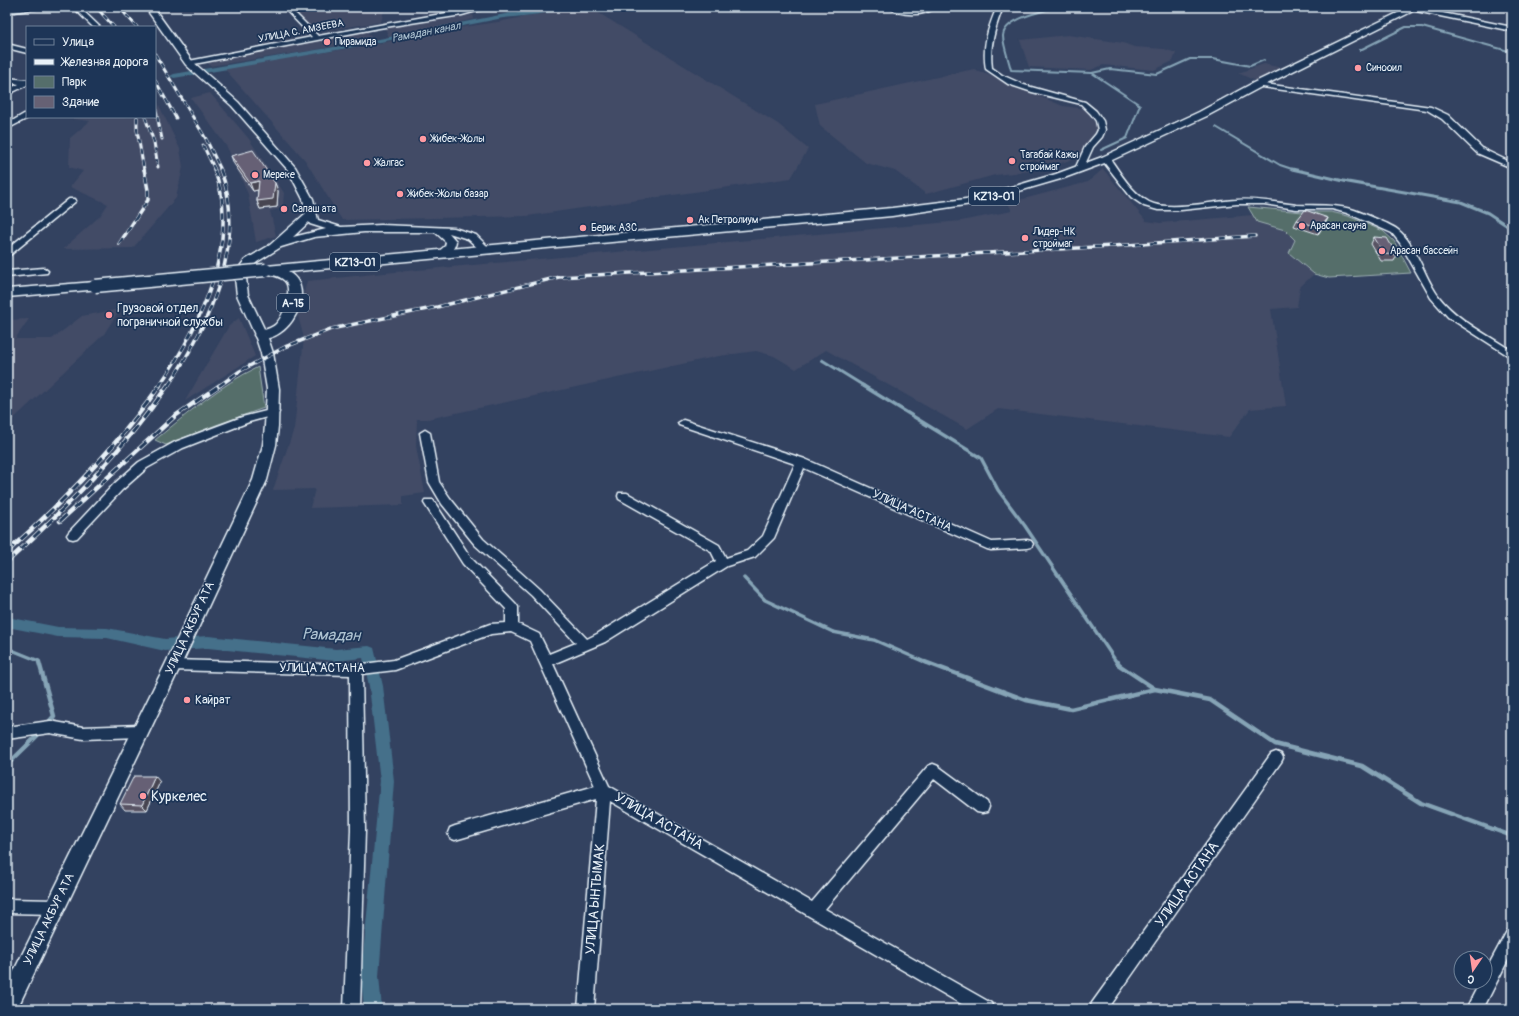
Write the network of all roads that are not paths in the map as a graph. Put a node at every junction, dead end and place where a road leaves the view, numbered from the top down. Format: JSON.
{"nodes":[{"id":1,"x":36,"y":7,"type":"edge"},
{"id":2,"x":76,"y":7,"type":"edge"},
{"id":3,"x":149,"y":7,"type":"edge"},
{"id":4,"x":286,"y":7,"type":"edge"},
{"id":5,"x":488,"y":7,"type":"edge"},
{"id":6,"x":892,"y":7,"type":"edge"},
{"id":7,"x":934,"y":7,"type":"edge"},
{"id":8,"x":1000,"y":7,"type":"edge"},
{"id":9,"x":1415,"y":8,"type":"edge"},
{"id":10,"x":7,"y":11,"type":"edge"},
{"id":11,"x":96,"y":26,"type":"edge"},
{"id":12,"x":1512,"y":29,"type":"edge"},
{"id":13,"x":316,"y":38,"type":"junction"},
{"id":14,"x":7,"y":46,"type":"edge"},
{"id":15,"x":26,"y":50,"type":"edge"},
{"id":16,"x":195,"y":68,"type":"junction"},
{"id":17,"x":7,"y":80,"type":"edge"},
{"id":18,"x":26,"y":83,"type":"edge"},
{"id":19,"x":1257,"y":85,"type":"junction"},
{"id":20,"x":7,"y":93,"type":"edge"},
{"id":21,"x":26,"y":117,"type":"edge"},
{"id":22,"x":7,"y":127,"type":"edge"},
{"id":23,"x":1106,"y":159,"type":"junction"},
{"id":24,"x":1512,"y":166,"type":"edge"},
{"id":25,"x":1079,"y":169,"type":"junction"},
{"id":26,"x":72,"y":201,"type":"dead end"},
{"id":27,"x":311,"y":214,"type":"junction"},
{"id":28,"x":339,"y":230,"type":"junction"},
{"id":29,"x":439,"y":230,"type":"junction"},
{"id":30,"x":275,"y":246,"type":"junction"},
{"id":31,"x":487,"y":251,"type":"junction"},
{"id":32,"x":7,"y":253,"type":"edge"},
{"id":33,"x":441,"y":254,"type":"junction"},
{"id":34,"x":267,"y":270,"type":"junction"},
{"id":35,"x":44,"y":271,"type":"dead end"},
{"id":36,"x":7,"y":274,"type":"edge"},
{"id":37,"x":7,"y":293,"type":"edge"},
{"id":38,"x":261,"y":335,"type":"junction"},
{"id":39,"x":1512,"y":355,"type":"edge"},
{"id":40,"x":274,"y":412,"type":"junction"},
{"id":41,"x":683,"y":423,"type":"dead end"},
{"id":42,"x":424,"y":433,"type":"dead end"},
{"id":43,"x":801,"y":462,"type":"junction"},
{"id":44,"x":623,"y":496,"type":"dead end"},
{"id":45,"x":429,"y":503,"type":"dead end"},
{"id":46,"x":73,"y":535,"type":"dead end"},
{"id":47,"x":1027,"y":544,"type":"dead end"},
{"id":48,"x":723,"y":563,"type":"junction"},
{"id":49,"x":512,"y":627,"type":"junction"},
{"id":50,"x":585,"y":645,"type":"junction"},
{"id":51,"x":546,"y":661,"type":"junction"},
{"id":52,"x":173,"y":665,"type":"junction"},
{"id":53,"x":356,"y":670,"type":"junction"},
{"id":54,"x":140,"y":732,"type":"junction"},
{"id":55,"x":7,"y":733,"type":"edge"},
{"id":56,"x":1276,"y":758,"type":"dead end"},
{"id":57,"x":604,"y":790,"type":"junction"},
{"id":58,"x":982,"y":807,"type":"dead end"},
{"id":59,"x":455,"y":833,"type":"dead end"},
{"id":60,"x":7,"y":906,"type":"edge"},
{"id":61,"x":55,"y":907,"type":"junction"},
{"id":62,"x":815,"y":910,"type":"junction"},
{"id":63,"x":1512,"y":936,"type":"edge"},
{"id":64,"x":7,"y":1007,"type":"edge"},
{"id":65,"x":352,"y":1009,"type":"edge"},
{"id":66,"x":586,"y":1009,"type":"edge"},
{"id":67,"x":985,"y":1009,"type":"edge"},
{"id":68,"x":1098,"y":1009,"type":"edge"},
{"id":69,"x":1474,"y":1009,"type":"edge"}],
"edges":[{"from":1,"to":10,"type":"street"},
{"from":2,"to":11,"type":"street"},
{"from":3,"to":16,"type":"main road"},
{"from":4,"to":13,"type":"street"},
{"from":5,"to":13,"type":"street","name":"УЛИЦА С. АМЗЕЕВА"},
{"from":6,"to":7,"type":"street"},
{"from":8,"to":25,"type":"street"},
{"from":9,"to":12,"type":"street"},
{"from":9,"to":19,"type":"highway","number":"KZ13-01"},
{"from":13,"to":16,"type":"street","name":"УЛИЦА С. АМЗЕЕВА"},
{"from":14,"to":15,"type":"street"},
{"from":16,"to":27,"type":"main road"},
{"from":17,"to":18,"type":"street"},
{"from":18,"to":20,"type":"street"},
{"from":19,"to":23,"type":"highway","number":"KZ13-01"},
{"from":19,"to":24,"type":"street"},
{"from":21,"to":22,"type":"street"},
{"from":23,"to":25,"type":"highway","number":"KZ13-01"},
{"from":23,"to":39,"type":"street"},
{"from":25,"to":31,"type":"highway","number":"KZ13-01"},
{"from":26,"to":32,"type":"street"},
{"from":27,"to":28,"type":"main road"},
{"from":27,"to":30,"type":"main road"},
{"from":28,"to":29,"type":"main road"},
{"from":28,"to":30,"type":"main road"},
{"from":29,"to":31,"type":"main road"},
{"from":29,"to":33,"type":"main road"},
{"from":30,"to":38,"type":"main road","name":"УЛИЦА АКБУР АТА"},
{"from":31,"to":33,"type":"highway","number":"KZ13-01"},
{"from":33,"to":34,"type":"highway","number":"KZ13-01"},
{"from":34,"to":37,"type":"highway","number":"KZ13-01","bridge":true},
{"from":34,"to":38,"type":"highway","number":"A-15"},
{"from":35,"to":36,"type":"street"},
{"from":38,"to":40,"type":"main road","name":"УЛИЦА АКБУР АТА"},
{"from":40,"to":46,"type":"street"},
{"from":40,"to":52,"type":"main road","name":"УЛИЦА АКБУР АТА"},
{"from":41,"to":43,"type":"street","name":"УЛИЦА АСТАНА"},
{"from":42,"to":50,"type":"street"},
{"from":43,"to":47,"type":"street","name":"УЛИЦА АСТАНА"},
{"from":43,"to":48,"type":"street"},
{"from":44,"to":48,"type":"street"},
{"from":45,"to":49,"type":"street"},
{"from":48,"to":50,"type":"street"},
{"from":49,"to":51,"type":"street","name":"УЛИЦА АСТАНА"},
{"from":49,"to":53,"type":"street","name":"УЛИЦА АСТАНА"},
{"from":50,"to":51,"type":"street"},
{"from":51,"to":57,"type":"street","name":"УЛИЦА АСТАНА"},
{"from":52,"to":53,"type":"street","name":"УЛИЦА АСТАНА"},
{"from":52,"to":54,"type":"main road","name":"УЛИЦА АКБУР АТА"},
{"from":53,"to":65,"type":"street"},
{"from":54,"to":55,"type":"street"},
{"from":54,"to":61,"type":"main road","name":"УЛИЦА АКБУР АТА"},
{"from":56,"to":68,"type":"street","name":"УЛИЦА АСТАНА"},
{"from":57,"to":59,"type":"street"},
{"from":57,"to":62,"type":"street","name":"УЛИЦА АСТАНА"},
{"from":57,"to":66,"type":"street","name":"УЛИЦА ЫНТЫМАК"},
{"from":58,"to":62,"type":"street"},
{"from":60,"to":61,"type":"street"},
{"from":61,"to":64,"type":"main road","name":"УЛИЦА АКБУР АТА"},
{"from":62,"to":67,"type":"street","name":"УЛИЦА АСТАНА"},
{"from":63,"to":69,"type":"street"}]}
